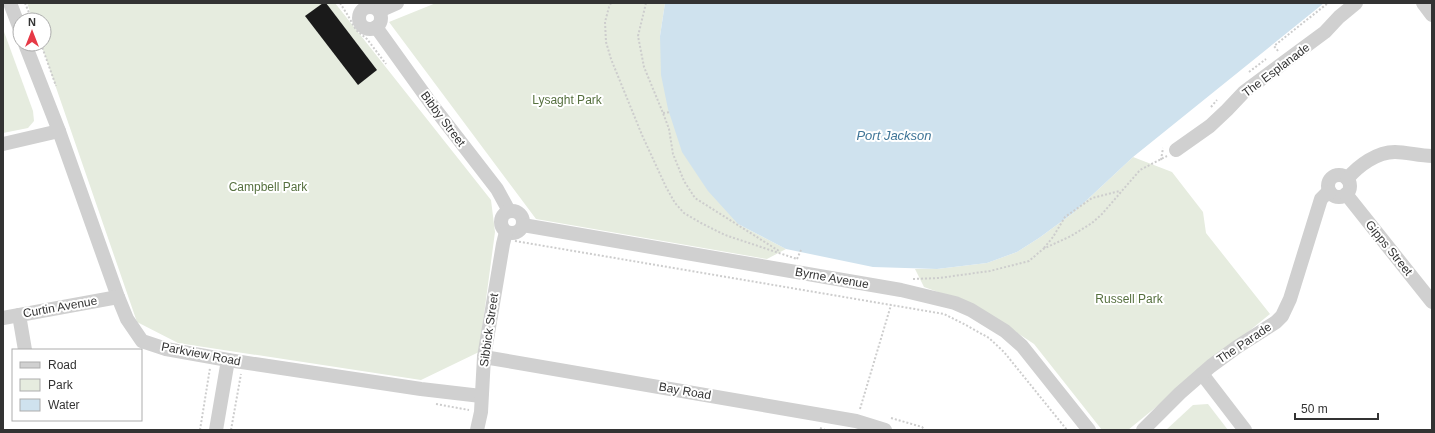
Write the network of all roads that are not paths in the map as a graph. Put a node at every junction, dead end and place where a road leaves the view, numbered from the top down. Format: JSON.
{"nodes":[{"id":1,"x":397,"y":3,"type":"edge"},
{"id":2,"x":1356,"y":3,"type":"edge"},
{"id":3,"x":1423,"y":3,"type":"edge"},
{"id":4,"x":359,"y":6,"type":"edge"},
{"id":5,"x":379,"y":11,"type":"junction"},
{"id":6,"x":1432,"y":16,"type":"edge"},
{"id":7,"x":376,"y":27,"type":"junction"},
{"id":8,"x":28,"y":52,"type":"edge"},
{"id":9,"x":59,"y":131,"type":"junction"},
{"id":10,"x":3,"y":144,"type":"edge"},
{"id":11,"x":1176,"y":150,"type":"road end"},
{"id":12,"x":1432,"y":156,"type":"edge"},
{"id":13,"x":1347,"y":179,"type":"junction"},
{"id":14,"x":1330,"y":192,"type":"junction"},
{"id":15,"x":1346,"y":194,"type":"junction"},
{"id":16,"x":509,"y":211,"type":"junction"},
{"id":17,"x":523,"y":225,"type":"junction"},
{"id":18,"x":505,"y":235,"type":"junction"},
{"id":19,"x":118,"y":297,"type":"junction"},
{"id":20,"x":1432,"y":302,"type":"edge"},
{"id":21,"x":19,"y":315,"type":"junction"},
{"id":22,"x":3,"y":318,"type":"edge"},
{"id":23,"x":25,"y":349,"type":"edge"},
{"id":24,"x":484,"y":357,"type":"junction"},
{"id":25,"x":228,"y":360,"type":"junction"},
{"id":26,"x":1202,"y":374,"type":"junction"},
{"id":27,"x":481,"y":396,"type":"junction"},
{"id":28,"x":216,"y":430,"type":"edge"},
{"id":29,"x":477,"y":430,"type":"edge"},
{"id":30,"x":885,"y":430,"type":"edge"},
{"id":31,"x":1089,"y":430,"type":"edge"},
{"id":32,"x":1143,"y":430,"type":"edge"},
{"id":33,"x":1245,"y":430,"type":"edge"}],
"edges":[{"from":1,"to":5,"type":"street"},
{"from":2,"to":11,"type":"street","name":"The Esplanade"},
{"from":3,"to":6,"type":"street"},
{"from":4,"to":5,"type":"street"},
{"from":4,"to":7,"type":"street"},
{"from":5,"to":7,"type":"street"},
{"from":7,"to":16,"type":"street","name":"Bibby Street"},
{"from":8,"to":9,"type":"street","name":"Parkview Road"},
{"from":9,"to":10,"type":"street"},
{"from":9,"to":19,"type":"street","name":"Parkview Road"},
{"from":12,"to":13,"type":"street"},
{"from":13,"to":14,"type":"street"},
{"from":13,"to":15,"type":"street"},
{"from":14,"to":15,"type":"street"},
{"from":14,"to":26,"type":"street","name":"The Parade"},
{"from":15,"to":20,"type":"street","name":"Gipps Street"},
{"from":16,"to":17,"type":"street"},
{"from":16,"to":18,"type":"street"},
{"from":17,"to":18,"type":"street"},
{"from":17,"to":31,"type":"street","name":"Byrne Avenue"},
{"from":18,"to":24,"type":"street","name":"Sibbick Street"},
{"from":19,"to":21,"type":"street","name":"Curtin Avenue"},
{"from":19,"to":25,"type":"street","name":"Parkview Road"},
{"from":21,"to":22,"type":"street","name":"Curtin Avenue"},
{"from":21,"to":23,"type":"street"},
{"from":24,"to":27,"type":"street","name":"Sibbick Street"},
{"from":24,"to":30,"type":"street","name":"Bay Road"},
{"from":25,"to":27,"type":"street","name":"Parkview Road"},
{"from":25,"to":28,"type":"street"},
{"from":26,"to":32,"type":"street","name":"The Parade"},
{"from":26,"to":33,"type":"street"},
{"from":27,"to":29,"type":"street","name":"Sibbick Street"}]}
